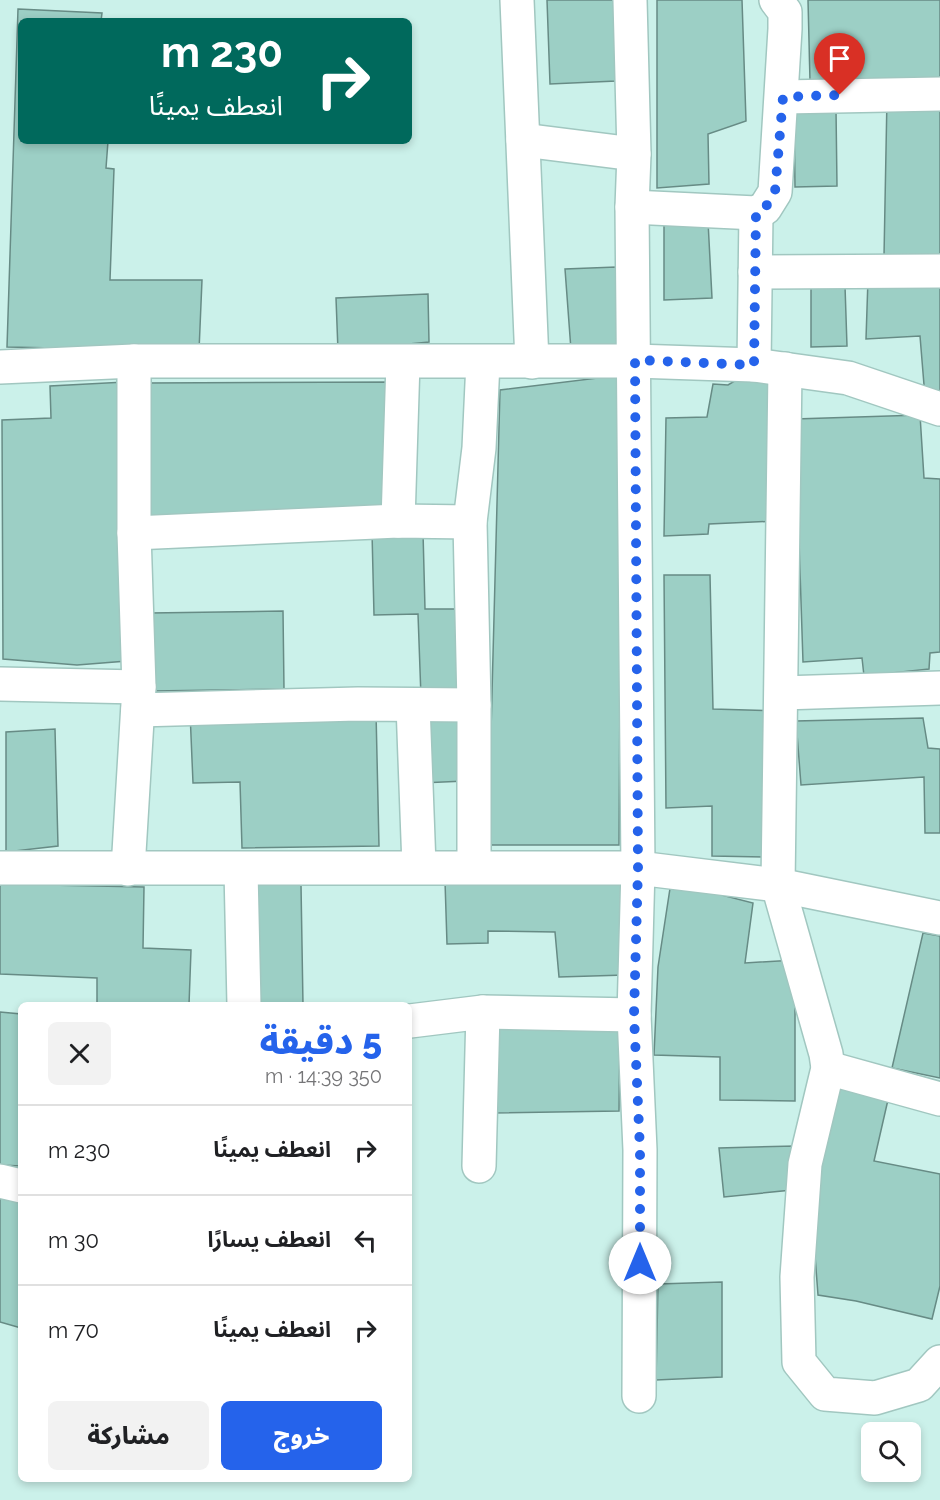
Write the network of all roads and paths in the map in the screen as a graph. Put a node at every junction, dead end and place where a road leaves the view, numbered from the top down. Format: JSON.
{"nodes":[{"id":1,"x":517,"y":0,"type":"edge"},
{"id":2,"x":630,"y":0,"type":"edge"},
{"id":3,"x":776,"y":0,"type":"edge"},
{"id":4,"x":940,"y":94,"type":"edge"},
{"id":5,"x":783,"y":97,"type":"junction"},
{"id":6,"x":523,"y":140,"type":"junction"},
{"id":7,"x":634,"y":154,"type":"junction"},
{"id":8,"x":632,"y":207,"type":"junction"},
{"id":9,"x":756,"y":213,"type":"junction"},
{"id":10,"x":940,"y":271,"type":"edge"},
{"id":11,"x":755,"y":272,"type":"junction"},
{"id":12,"x":635,"y":360,"type":"junction"},
{"id":13,"x":134,"y":361,"type":"junction"},
{"id":14,"x":403,"y":362,"type":"junction"},
{"id":15,"x":483,"y":362,"type":"junction"},
{"id":16,"x":532,"y":362,"type":"junction"},
{"id":17,"x":0,"y":367,"type":"edge"},
{"id":18,"x":769,"y":367,"type":"junction"},
{"id":19,"x":940,"y":409,"type":"edge"},
{"id":20,"x":398,"y":521,"type":"junction"},
{"id":21,"x":470,"y":522,"type":"junction"},
{"id":22,"x":134,"y":533,"type":"junction"},
{"id":23,"x":0,"y":684,"type":"edge"},
{"id":24,"x":940,"y":688,"type":"edge"},
{"id":25,"x":782,"y":693,"type":"junction"},
{"id":26,"x":139,"y":699,"type":"junction"},
{"id":27,"x":413,"y":705,"type":"junction"},
{"id":28,"x":474,"y":705,"type":"junction"},
{"id":29,"x":419,"y":866,"type":"junction"},
{"id":30,"x":474,"y":867,"type":"junction"},
{"id":31,"x":0,"y":868,"type":"edge"},
{"id":32,"x":638,"y":868,"type":"junction"},
{"id":33,"x":128,"y":869,"type":"junction"},
{"id":34,"x":241,"y":870,"type":"junction"},
{"id":35,"x":778,"y":885,"type":"junction"},
{"id":36,"x":940,"y":918,"type":"edge"},
{"id":37,"x":244,"y":1002,"type":"edge"},
{"id":38,"x":483,"y":1012,"type":"junction"},
{"id":39,"x":634,"y":1015,"type":"junction"},
{"id":40,"x":412,"y":1020,"type":"edge"},
{"id":41,"x":828,"y":1068,"type":"junction"},
{"id":42,"x":940,"y":1099,"type":"edge"},
{"id":43,"x":479,"y":1166,"type":"dead end"},
{"id":44,"x":0,"y":1181,"type":"edge"},
{"id":45,"x":18,"y":1185,"type":"edge"},
{"id":46,"x":940,"y":1362,"type":"edge"},
{"id":47,"x":639,"y":1396,"type":"dead end"}],
"edges":[{"from":1,"to":6,"type":"street"},
{"from":2,"to":7,"type":"street"},
{"from":3,"to":5,"type":"street"},
{"from":4,"to":5,"type":"street"},
{"from":5,"to":9,"type":"street"},
{"from":6,"to":7,"type":"street"},
{"from":6,"to":16,"type":"street"},
{"from":7,"to":8,"type":"street"},
{"from":8,"to":9,"type":"street"},
{"from":8,"to":12,"type":"street"},
{"from":9,"to":11,"type":"street"},
{"from":10,"to":11,"type":"street"},
{"from":11,"to":18,"type":"street"},
{"from":12,"to":16,"type":"street"},
{"from":12,"to":18,"type":"street"},
{"from":12,"to":32,"type":"street"},
{"from":13,"to":14,"type":"street"},
{"from":13,"to":17,"type":"street"},
{"from":13,"to":22,"type":"street"},
{"from":14,"to":15,"type":"street"},
{"from":14,"to":20,"type":"street"},
{"from":15,"to":16,"type":"street"},
{"from":15,"to":21,"type":"street"},
{"from":18,"to":19,"type":"street"},
{"from":18,"to":25,"type":"street"},
{"from":20,"to":21,"type":"street"},
{"from":20,"to":22,"type":"street"},
{"from":21,"to":28,"type":"street"},
{"from":22,"to":26,"type":"street"},
{"from":23,"to":26,"type":"street"},
{"from":24,"to":25,"type":"street"},
{"from":25,"to":35,"type":"street"},
{"from":26,"to":27,"type":"street"},
{"from":26,"to":33,"type":"street"},
{"from":27,"to":28,"type":"street"},
{"from":27,"to":29,"type":"street"},
{"from":28,"to":30,"type":"street"},
{"from":29,"to":30,"type":"street"},
{"from":29,"to":34,"type":"street"},
{"from":30,"to":32,"type":"street"},
{"from":31,"to":33,"type":"street"},
{"from":32,"to":35,"type":"street"},
{"from":32,"to":39,"type":"street"},
{"from":33,"to":34,"type":"street"},
{"from":34,"to":37,"type":"street"},
{"from":35,"to":36,"type":"street"},
{"from":35,"to":41,"type":"street"},
{"from":38,"to":39,"type":"street"},
{"from":38,"to":40,"type":"street"},
{"from":38,"to":43,"type":"street"},
{"from":39,"to":47,"type":"street"},
{"from":41,"to":42,"type":"street"},
{"from":41,"to":46,"type":"street"},
{"from":44,"to":45,"type":"street"}]}
